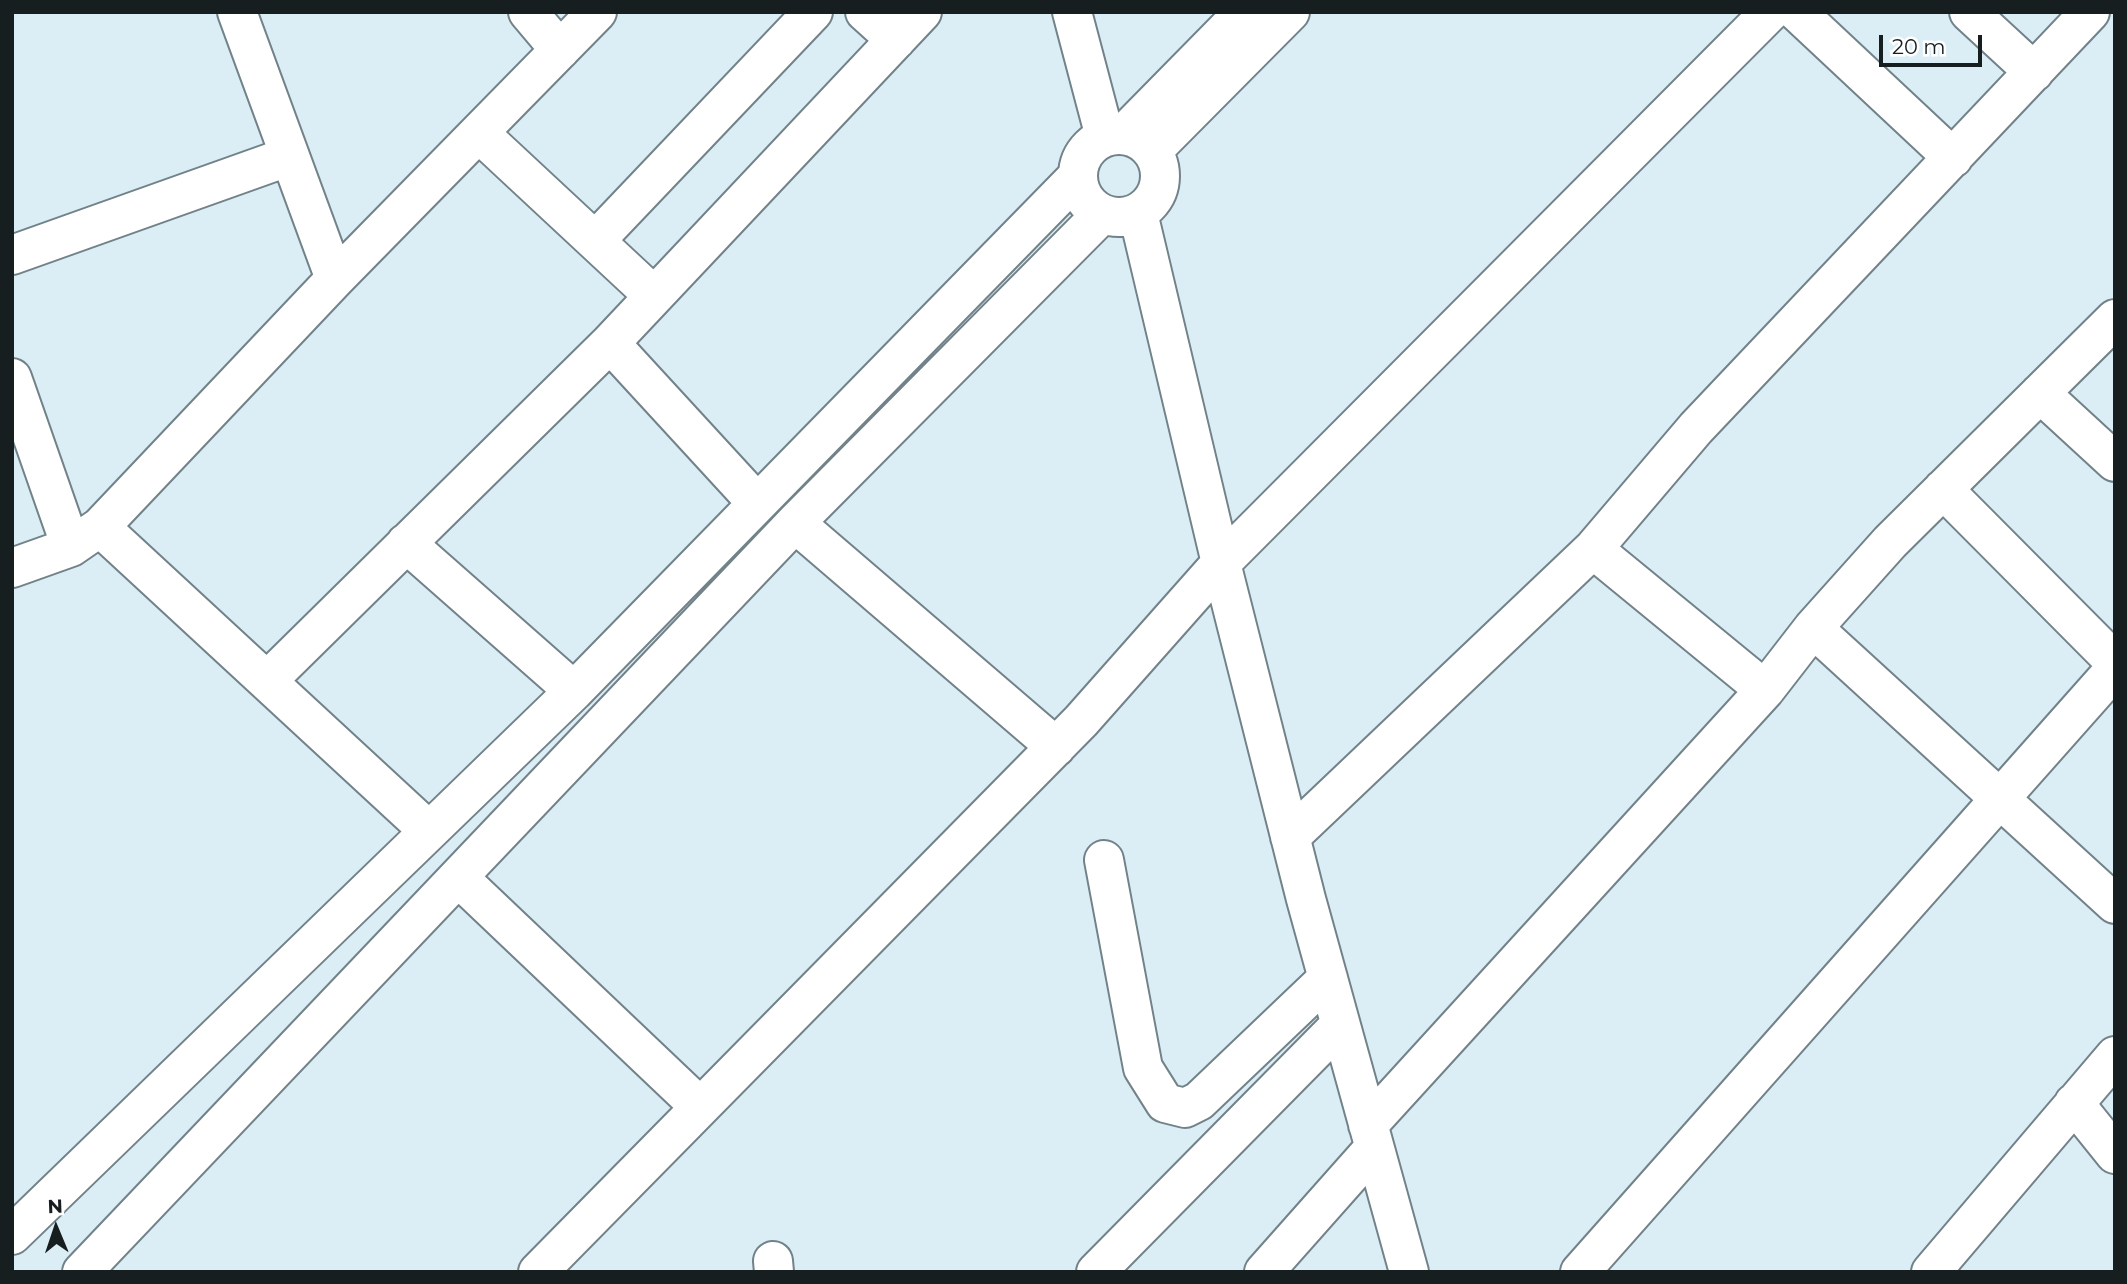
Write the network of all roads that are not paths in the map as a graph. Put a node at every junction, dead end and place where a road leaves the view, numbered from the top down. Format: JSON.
{"nodes":[{"id":1,"x":237,"y":12,"type":"edge"},
{"id":2,"x":528,"y":12,"type":"edge"},
{"id":3,"x":597,"y":12,"type":"edge"},
{"id":4,"x":813,"y":12,"type":"edge"},
{"id":5,"x":865,"y":12,"type":"edge"},
{"id":6,"x":922,"y":12,"type":"edge"},
{"id":7,"x":1072,"y":12,"type":"edge"},
{"id":8,"x":1244,"y":12,"type":"edge"},
{"id":9,"x":1290,"y":12,"type":"edge"},
{"id":10,"x":1770,"y":12,"type":"edge"},
{"id":11,"x":1797,"y":12,"type":"edge"},
{"id":12,"x":1969,"y":12,"type":"edge"},
{"id":13,"x":2090,"y":12,"type":"edge"},
{"id":14,"x":896,"y":40,"type":"junction"},
{"id":15,"x":560,"y":50,"type":"junction"},
{"id":16,"x":2034,"y":72,"type":"junction"},
{"id":17,"x":479,"y":133,"type":"junction"},
{"id":18,"x":1127,"y":141,"type":"junction"},
{"id":19,"x":290,"y":156,"type":"junction"},
{"id":20,"x":1952,"y":158,"type":"junction"},
{"id":21,"x":1077,"y":177,"type":"junction"},
{"id":22,"x":1120,"y":214,"type":"junction"},
{"id":23,"x":595,"y":241,"type":"junction"},
{"id":24,"x":12,"y":255,"type":"edge"},
{"id":25,"x":335,"y":279,"type":"junction"},
{"id":26,"x":654,"y":296,"type":"junction"},
{"id":27,"x":2115,"y":319,"type":"edge"},
{"id":28,"x":610,"y":343,"type":"junction"},
{"id":29,"x":12,"y":377,"type":"edge"},
{"id":30,"x":2040,"y":393,"type":"junction"},
{"id":31,"x":2115,"y":462,"type":"edge"},
{"id":32,"x":1943,"y":489,"type":"junction"},
{"id":33,"x":757,"y":503,"type":"junction"},
{"id":34,"x":794,"y":523,"type":"junction"},
{"id":35,"x":85,"y":537,"type":"junction"},
{"id":36,"x":406,"y":543,"type":"junction"},
{"id":37,"x":1593,"y":549,"type":"junction"},
{"id":38,"x":1221,"y":563,"type":"junction"},
{"id":39,"x":12,"y":568,"type":"edge"},
{"id":40,"x":1813,"y":628,"type":"junction"},
{"id":41,"x":2115,"y":662,"type":"edge"},
{"id":42,"x":2115,"y":669,"type":"edge"},
{"id":43,"x":268,"y":680,"type":"junction"},
{"id":44,"x":1765,"y":690,"type":"junction"},
{"id":45,"x":574,"y":691,"type":"junction"},
{"id":46,"x":1056,"y":747,"type":"junction"},
{"id":47,"x":1999,"y":801,"type":"junction"},
{"id":48,"x":429,"y":831,"type":"junction"},
{"id":49,"x":1290,"y":837,"type":"junction"},
{"id":50,"x":1104,"y":860,"type":"dead end"},
{"id":51,"x":459,"y":878,"type":"junction"},
{"id":52,"x":373,"y":883,"type":"junction"},
{"id":53,"x":2115,"y":904,"type":"edge"},
{"id":54,"x":416,"y":922,"type":"junction"},
{"id":55,"x":1328,"y":978,"type":"junction"},
{"id":56,"x":1340,"y":1026,"type":"junction"},
{"id":57,"x":2115,"y":1056,"type":"edge"},
{"id":58,"x":2074,"y":1103,"type":"junction"},
{"id":59,"x":699,"y":1106,"type":"junction"},
{"id":60,"x":1371,"y":1137,"type":"junction"},
{"id":61,"x":2115,"y":1154,"type":"edge"},
{"id":62,"x":12,"y":1235,"type":"edge"},
{"id":63,"x":82,"y":1272,"type":"edge"},
{"id":64,"x":538,"y":1272,"type":"edge"},
{"id":65,"x":1096,"y":1272,"type":"edge"},
{"id":66,"x":1264,"y":1272,"type":"edge"},
{"id":67,"x":1409,"y":1272,"type":"edge"},
{"id":68,"x":1580,"y":1272,"type":"edge"},
{"id":69,"x":1931,"y":1272,"type":"edge"}],
"edges":[{"from":1,"to":19,"type":"street"},
{"from":2,"to":15,"type":"street"},
{"from":3,"to":15,"type":"street"},
{"from":4,"to":23,"type":"street"},
{"from":5,"to":14,"type":"street"},
{"from":6,"to":14,"type":"street"},
{"from":7,"to":18,"type":"street"},
{"from":8,"to":18,"type":"street"},
{"from":9,"to":18,"type":"street"},
{"from":10,"to":38,"type":"street"},
{"from":11,"to":20,"type":"street"},
{"from":12,"to":16,"type":"street"},
{"from":13,"to":16,"type":"street"},
{"from":14,"to":26,"type":"street"},
{"from":15,"to":17,"type":"street"},
{"from":16,"to":20,"type":"street"},
{"from":17,"to":23,"type":"street"},
{"from":17,"to":25,"type":"street"},
{"from":18,"to":21,"type":"street"},
{"from":18,"to":22,"type":"street"},
{"from":19,"to":24,"type":"street"},
{"from":19,"to":25,"type":"street"},
{"from":20,"to":37,"type":"street"},
{"from":21,"to":22,"type":"street"},
{"from":21,"to":33,"type":"street"},
{"from":22,"to":34,"type":"street"},
{"from":22,"to":38,"type":"street"},
{"from":23,"to":26,"type":"street"},
{"from":25,"to":35,"type":"street"},
{"from":26,"to":28,"type":"street"},
{"from":27,"to":30,"type":"street"},
{"from":28,"to":33,"type":"street"},
{"from":28,"to":36,"type":"street"},
{"from":29,"to":35,"type":"street"},
{"from":30,"to":31,"type":"street"},
{"from":30,"to":32,"type":"street"},
{"from":32,"to":40,"type":"street"},
{"from":32,"to":41,"type":"street"},
{"from":33,"to":45,"type":"street"},
{"from":34,"to":46,"type":"street"},
{"from":34,"to":51,"type":"street"},
{"from":35,"to":39,"type":"street"},
{"from":35,"to":43,"type":"street"},
{"from":36,"to":43,"type":"street"},
{"from":36,"to":45,"type":"street"},
{"from":37,"to":44,"type":"street"},
{"from":37,"to":49,"type":"street"},
{"from":38,"to":46,"type":"street"},
{"from":38,"to":49,"type":"street"},
{"from":40,"to":44,"type":"street"},
{"from":40,"to":47,"type":"street"},
{"from":42,"to":47,"type":"street"},
{"from":43,"to":48,"type":"street"},
{"from":44,"to":60,"type":"street"},
{"from":45,"to":48,"type":"street"},
{"from":46,"to":59,"type":"street"},
{"from":47,"to":53,"type":"street"},
{"from":47,"to":68,"type":"street"},
{"from":48,"to":52,"type":"street"},
{"from":49,"to":55,"type":"street"},
{"from":50,"to":55,"type":"street"},
{"from":51,"to":54,"type":"street"},
{"from":51,"to":59,"type":"street"},
{"from":52,"to":54,"type":"street"},
{"from":52,"to":62,"type":"street"},
{"from":54,"to":63,"type":"street"},
{"from":55,"to":56,"type":"street"},
{"from":56,"to":60,"type":"street"},
{"from":56,"to":65,"type":"street"},
{"from":57,"to":58,"type":"street"},
{"from":58,"to":61,"type":"street"},
{"from":58,"to":69,"type":"street"},
{"from":59,"to":64,"type":"street"},
{"from":60,"to":66,"type":"street"},
{"from":60,"to":67,"type":"street"}]}
